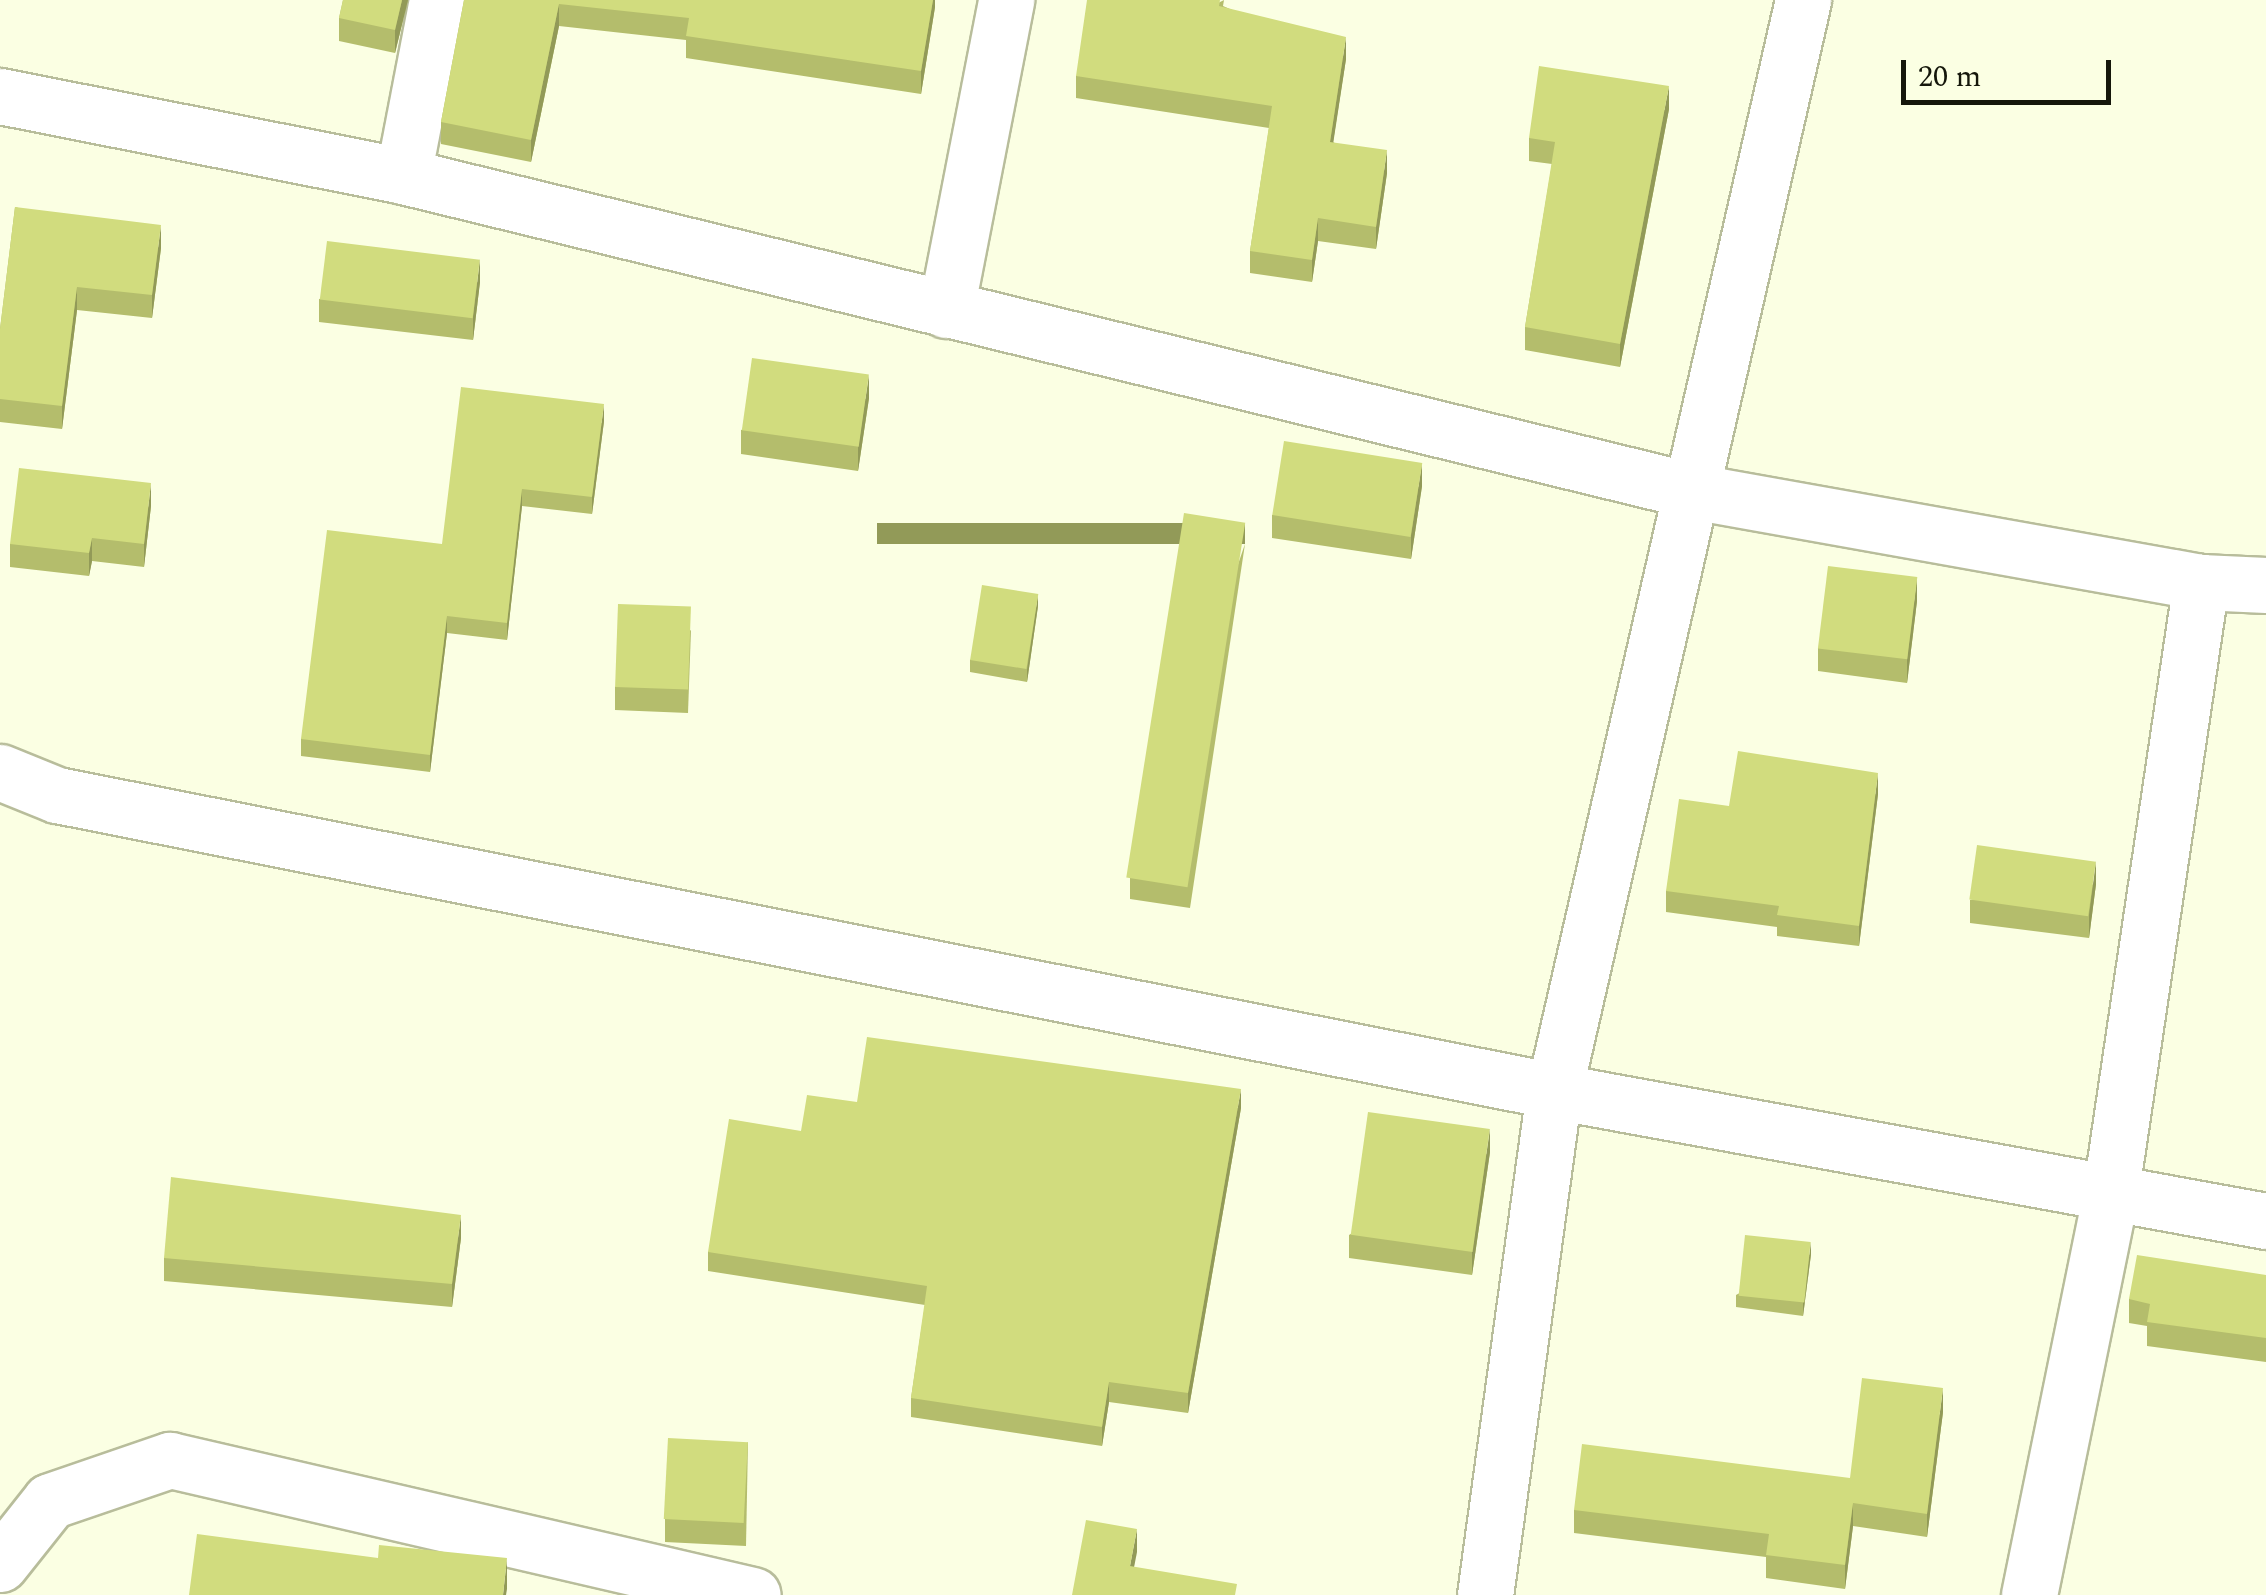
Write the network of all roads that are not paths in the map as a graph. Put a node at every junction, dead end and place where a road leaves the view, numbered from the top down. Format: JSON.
{"nodes":[{"id":1,"x":437,"y":0,"type":"edge"},
{"id":2,"x":1006,"y":0,"type":"edge"},
{"id":3,"x":1804,"y":0,"type":"edge"},
{"id":4,"x":0,"y":96,"type":"edge"},
{"id":5,"x":403,"y":176,"type":"junction"},
{"id":6,"x":946,"y":310,"type":"junction"},
{"id":7,"x":1697,"y":492,"type":"junction"},
{"id":8,"x":2201,"y":582,"type":"junction"},
{"id":9,"x":2266,"y":585,"type":"edge"},
{"id":10,"x":0,"y":772,"type":"edge"},
{"id":11,"x":1554,"y":1091,"type":"junction"},
{"id":12,"x":2110,"y":1196,"type":"junction"},
{"id":13,"x":2266,"y":1221,"type":"edge"},
{"id":14,"x":0,"y":1564,"type":"edge"},
{"id":15,"x":753,"y":1595,"type":"edge"},
{"id":16,"x":1485,"y":1595,"type":"edge"},
{"id":17,"x":2029,"y":1595,"type":"edge"}],
"edges":[{"from":1,"to":5,"type":"street"},
{"from":2,"to":6,"type":"street"},
{"from":3,"to":7,"type":"street"},
{"from":4,"to":5,"type":"street"},
{"from":5,"to":6,"type":"street"},
{"from":6,"to":7,"type":"street"},
{"from":7,"to":8,"type":"street"},
{"from":7,"to":11,"type":"street"},
{"from":8,"to":9,"type":"street"},
{"from":8,"to":12,"type":"street"},
{"from":10,"to":11,"type":"street"},
{"from":11,"to":12,"type":"street"},
{"from":11,"to":16,"type":"street"},
{"from":12,"to":13,"type":"street"},
{"from":12,"to":17,"type":"street"},
{"from":14,"to":15,"type":"street"}]}
